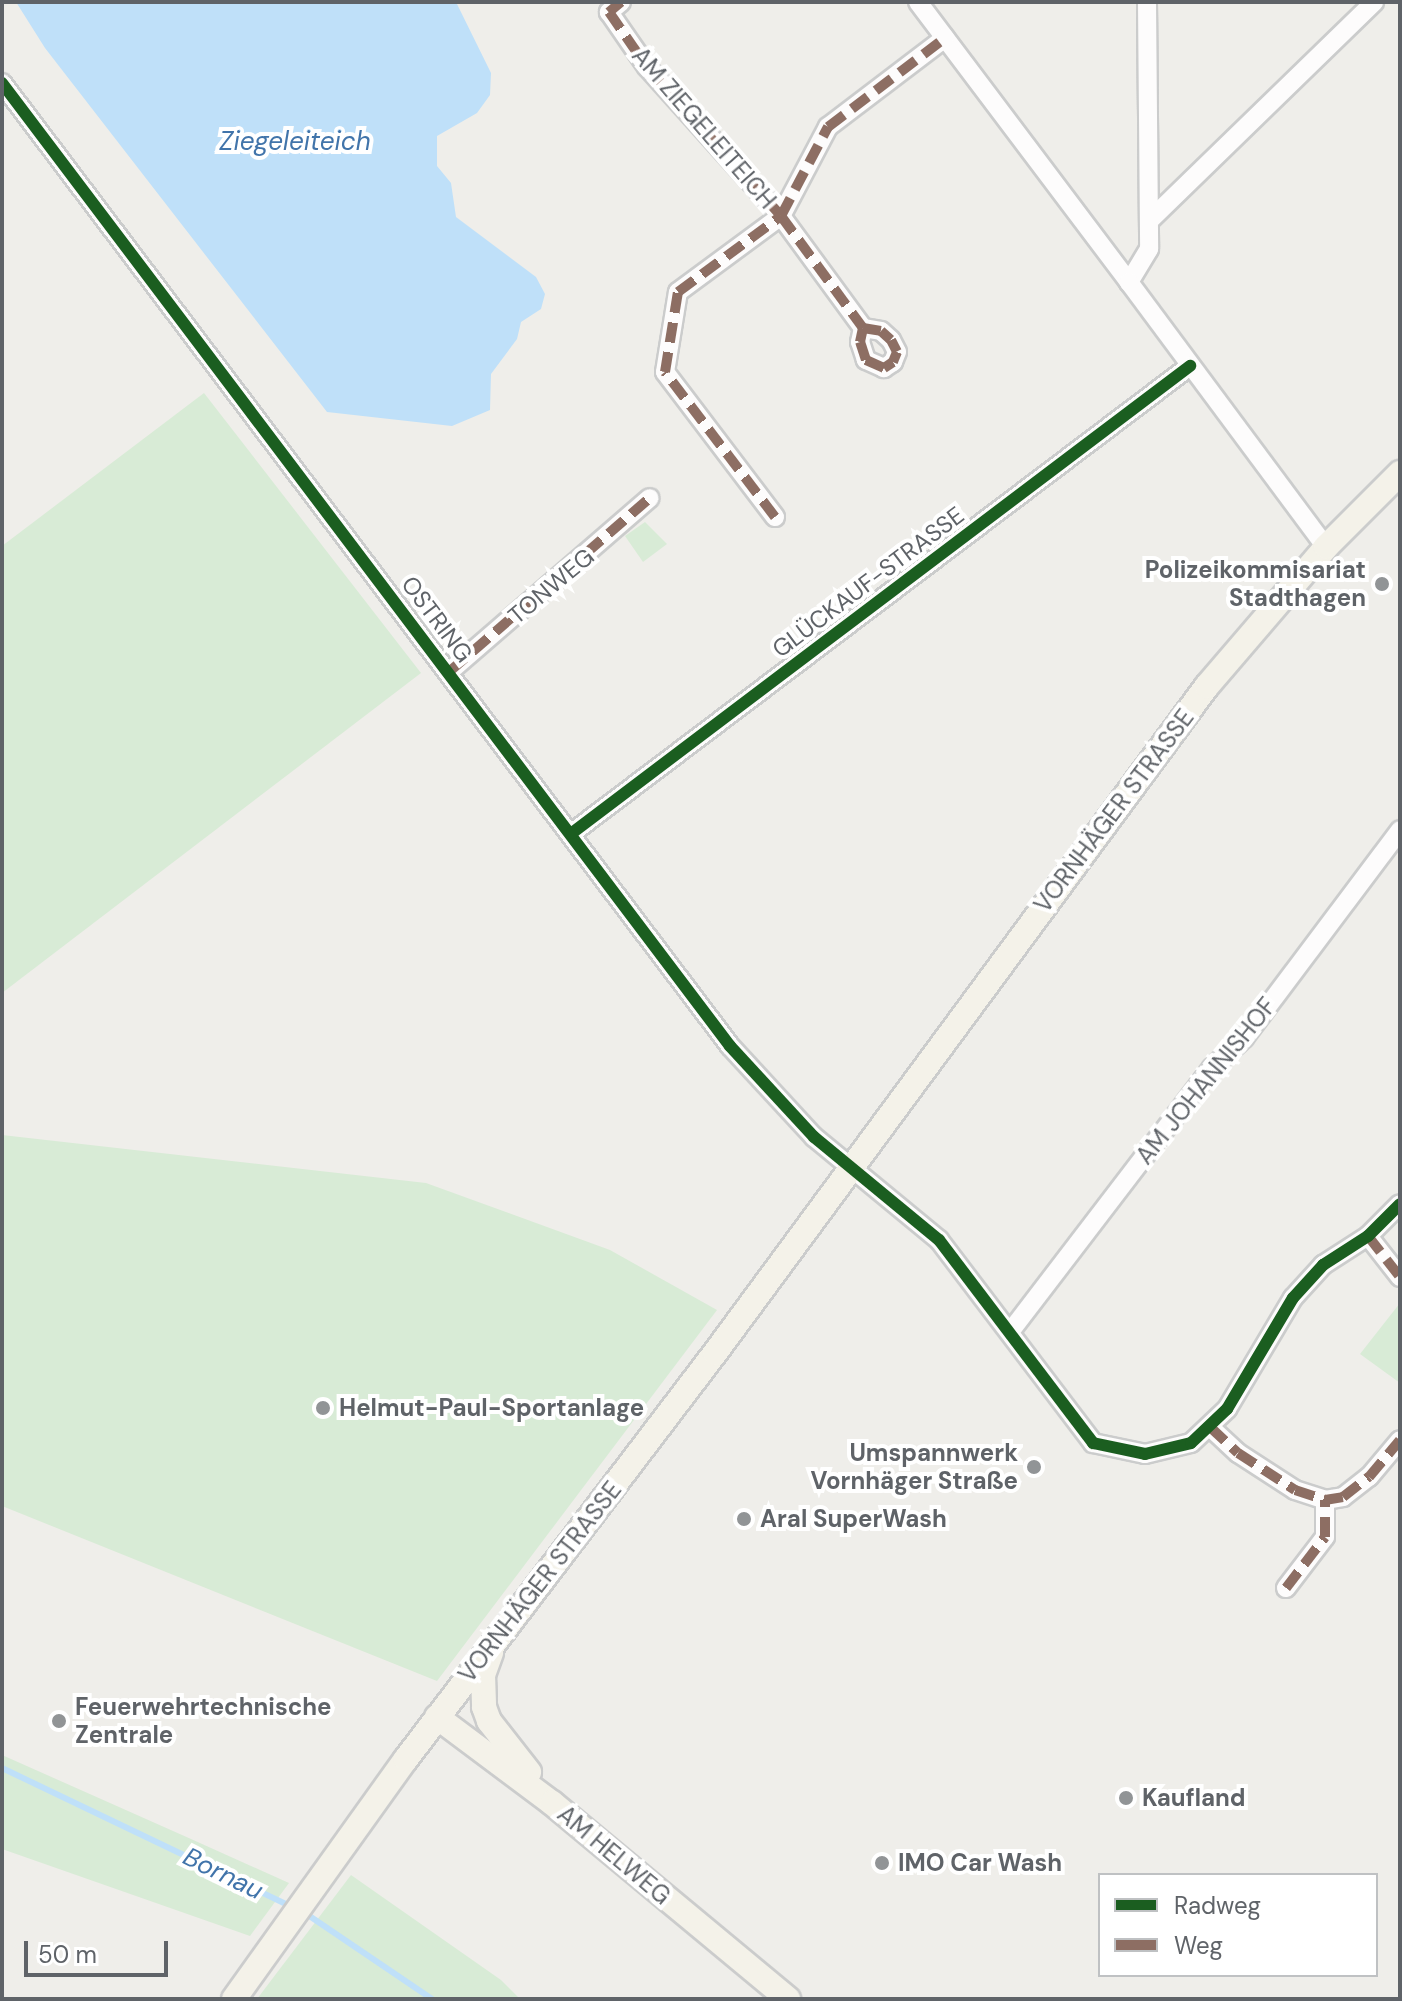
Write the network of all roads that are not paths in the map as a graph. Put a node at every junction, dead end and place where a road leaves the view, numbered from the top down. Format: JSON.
{"nodes":[{"id":1,"x":918,"y":2,"type":"edge"},
{"id":2,"x":1147,"y":2,"type":"edge"},
{"id":3,"x":1374,"y":2,"type":"edge"},
{"id":4,"x":610,"y":5,"type":"edge"},
{"id":5,"x":945,"y":38,"type":"junction"},
{"id":6,"x":2,"y":83,"type":"edge"},
{"id":7,"x":781,"y":216,"type":"junction"},
{"id":8,"x":1149,"y":221,"type":"junction"},
{"id":9,"x":1129,"y":282,"type":"junction"},
{"id":10,"x":863,"y":328,"type":"dead end"},
{"id":11,"x":1190,"y":366,"type":"junction"},
{"id":12,"x":1400,"y":473,"type":"edge"},
{"id":13,"x":650,"y":498,"type":"dead end"},
{"id":14,"x":775,"y":517,"type":"dead end"},
{"id":15,"x":1326,"y":547,"type":"junction"},
{"id":16,"x":450,"y":671,"type":"junction"},
{"id":17,"x":1400,"y":830,"type":"edge"},
{"id":18,"x":572,"y":833,"type":"junction"},
{"id":19,"x":852,"y":1169,"type":"junction"},
{"id":20,"x":1400,"y":1204,"type":"edge"},
{"id":21,"x":1368,"y":1236,"type":"junction"},
{"id":22,"x":1400,"y":1277,"type":"edge"},
{"id":23,"x":1010,"y":1332,"type":"junction"},
{"id":24,"x":1210,"y":1427,"type":"junction"},
{"id":25,"x":1400,"y":1440,"type":"edge"},
{"id":26,"x":1325,"y":1500,"type":"junction"},
{"id":27,"x":1286,"y":1588,"type":"dead end"},
{"id":28,"x":497,"y":1636,"type":"junction"},
{"id":29,"x":437,"y":1717,"type":"junction"},
{"id":30,"x":552,"y":1803,"type":"junction"},
{"id":31,"x":234,"y":1999,"type":"edge"},
{"id":32,"x":788,"y":1999,"type":"edge"}],
"edges":[{"from":1,"to":5,"type":"street"},
{"from":2,"to":8,"type":"street"},
{"from":3,"to":8,"type":"street"},
{"from":4,"to":7,"type":"street","name":"AM ZIEGELEITEICH"},
{"from":5,"to":7,"type":"street","name":"AM ZIEGELEITEICH"},
{"from":5,"to":9,"type":"street"},
{"from":6,"to":16,"type":"street","name":"OSTRING"},
{"from":7,"to":10,"type":"street","name":"AM ZIEGELEITEICH"},
{"from":7,"to":14,"type":"street","name":"AM ZIEGELEITEICH"},
{"from":8,"to":9,"type":"street"},
{"from":9,"to":11,"type":"street"},
{"from":11,"to":15,"type":"street"},
{"from":11,"to":18,"type":"street","name":"GLÜCKAUF-STRASSE"},
{"from":12,"to":15,"type":"main road","name":"VORNHÄGER STRASSE"},
{"from":13,"to":16,"type":"street","name":"TONWEG"},
{"from":15,"to":19,"type":"main road","name":"VORNHÄGER STRASSE"},
{"from":16,"to":18,"type":"street","name":"OSTRING"},
{"from":17,"to":23,"type":"street","name":"AM JOHANNISHOF"},
{"from":18,"to":19,"type":"street","name":"OSTRING"},
{"from":19,"to":23,"type":"street"},
{"from":19,"to":28,"type":"main road","name":"VORNHÄGER STRASSE"},
{"from":20,"to":21,"type":"street"},
{"from":21,"to":22,"type":"street"},
{"from":21,"to":24,"type":"street"},
{"from":23,"to":24,"type":"street"},
{"from":24,"to":26,"type":"street"},
{"from":25,"to":26,"type":"street"},
{"from":26,"to":27,"type":"street"},
{"from":28,"to":29,"type":"main road","name":"VORNHÄGER STRASSE"},
{"from":28,"to":30,"type":"main road"},
{"from":29,"to":30,"type":"main road","name":"AM HELWEG"},
{"from":29,"to":31,"type":"main road","name":"VORNHÄGER STRASSE"},
{"from":30,"to":32,"type":"main road","name":"AM HELWEG"}]}
